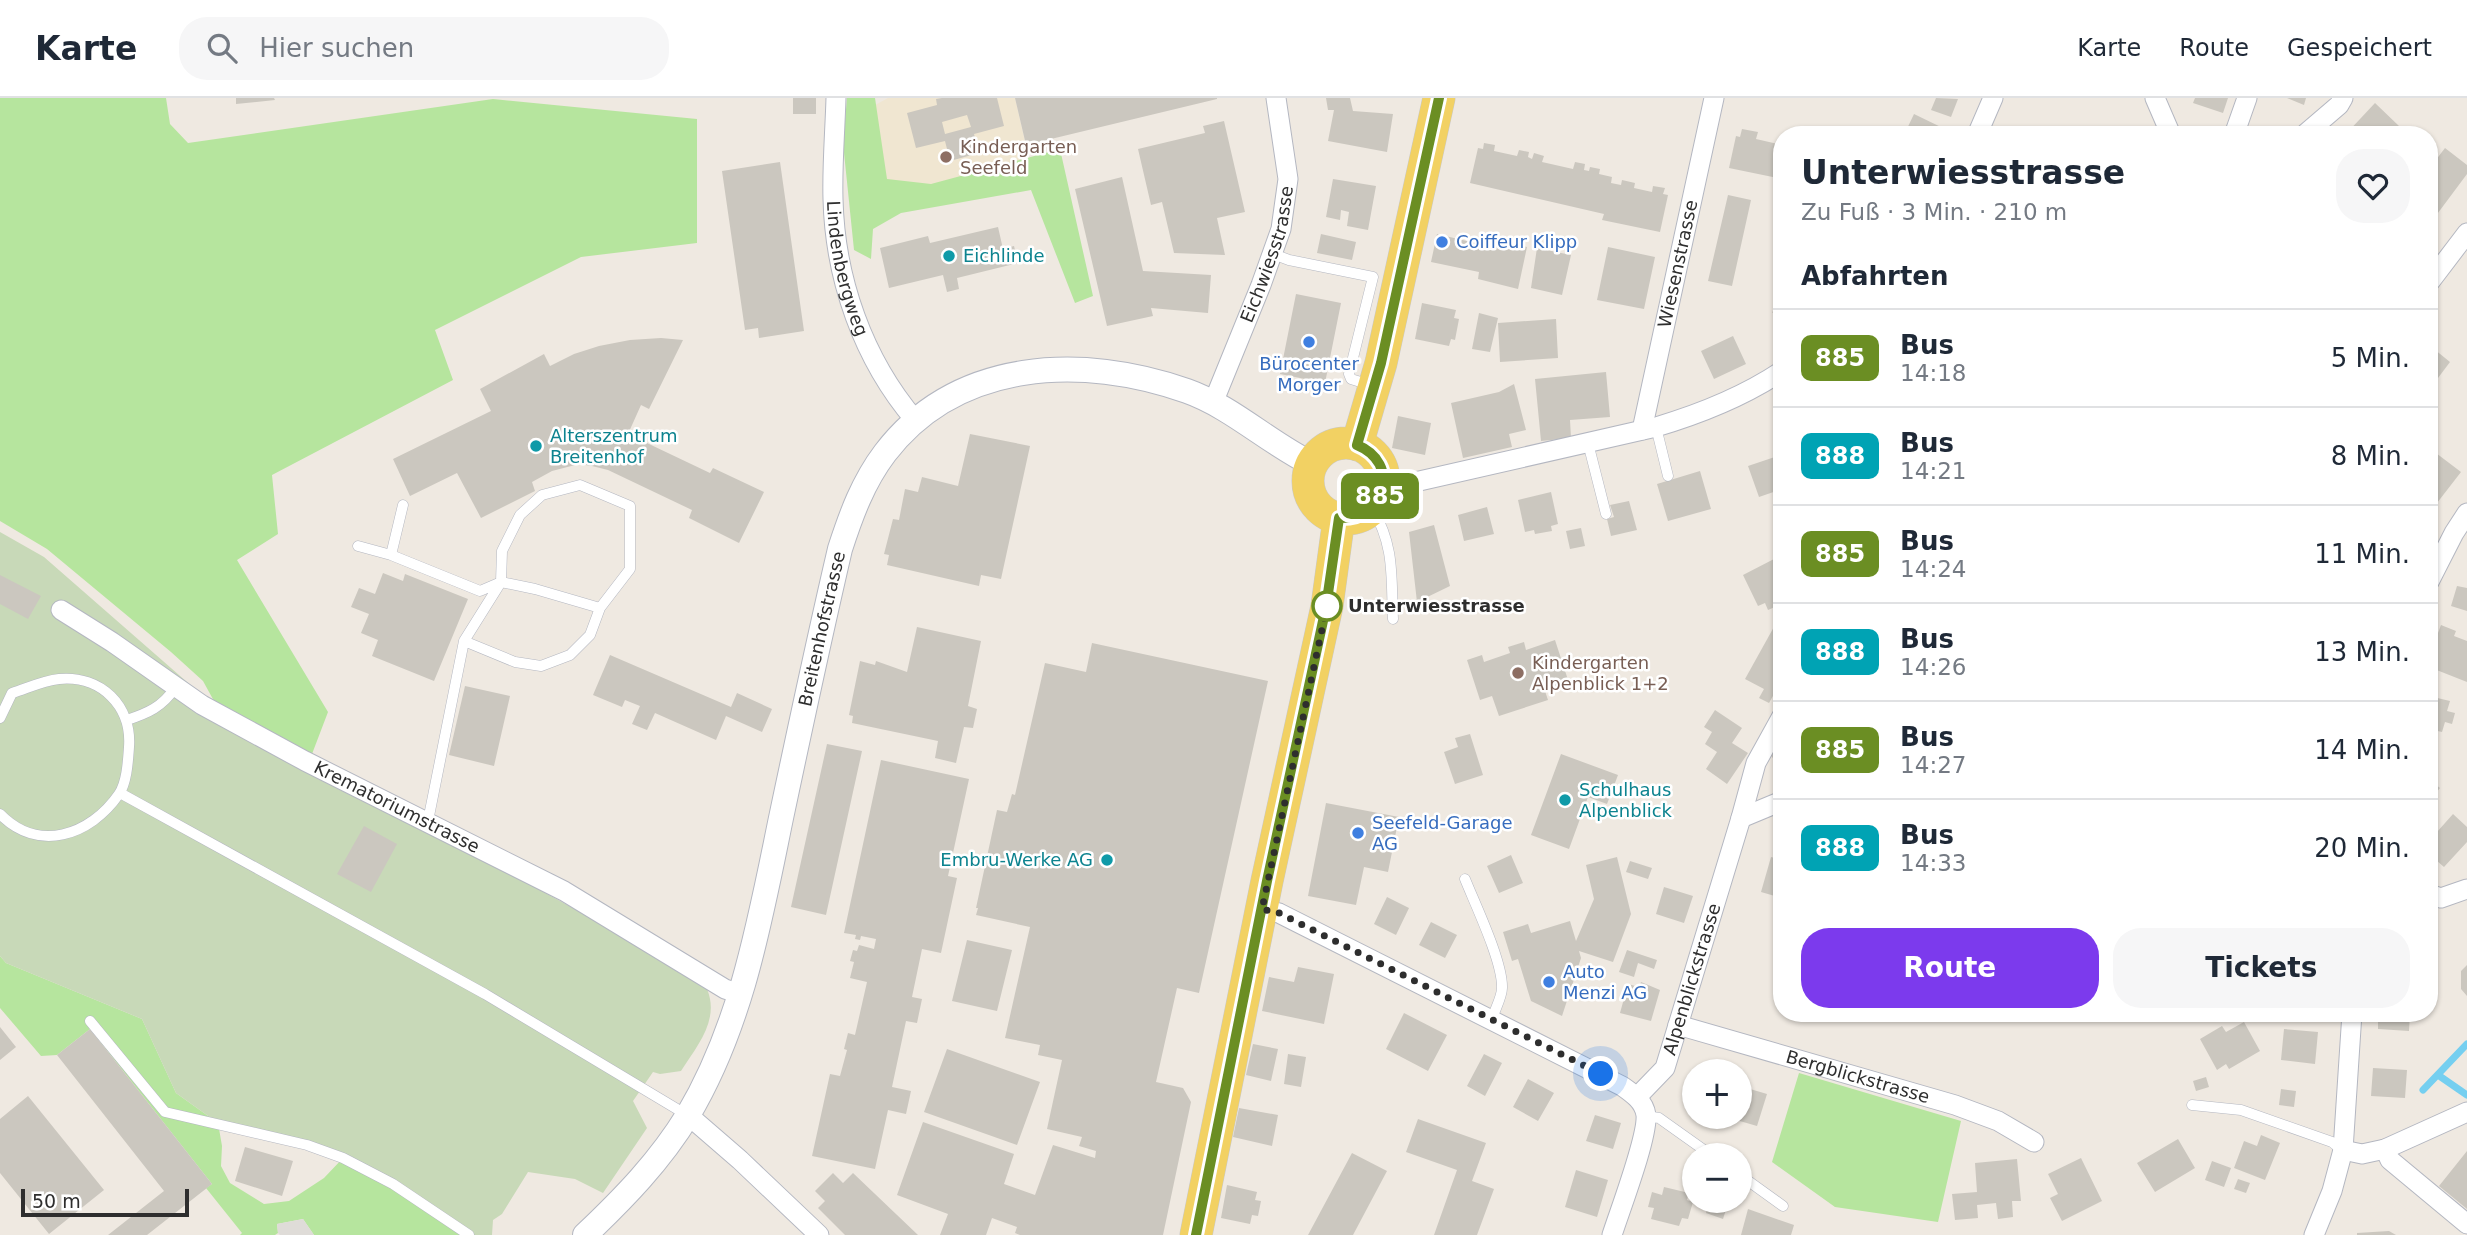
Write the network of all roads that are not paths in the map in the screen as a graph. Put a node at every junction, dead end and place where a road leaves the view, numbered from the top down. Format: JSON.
{"nodes":[{"id":1,"x":836,"y":98,"type":"edge"},
{"id":2,"x":1276,"y":98,"type":"edge"},
{"id":3,"x":1439,"y":98,"type":"edge"},
{"id":4,"x":1714,"y":98,"type":"edge"},
{"id":5,"x":1993,"y":98,"type":"edge"},
{"id":6,"x":2155,"y":98,"type":"edge"},
{"id":7,"x":2247,"y":98,"type":"edge"},
{"id":8,"x":2343,"y":98,"type":"edge"},
{"id":9,"x":1981,"y":126,"type":"edge"},
{"id":10,"x":2167,"y":126,"type":"edge"},
{"id":11,"x":2237,"y":126,"type":"edge"},
{"id":12,"x":2313,"y":126,"type":"edge"},
{"id":13,"x":2467,"y":233,"type":"edge"},
{"id":14,"x":1273,"y":254,"type":"junction"},
{"id":15,"x":2438,"y":271,"type":"edge"},
{"id":16,"x":1386,"y":280,"type":"junction"},
{"id":17,"x":1773,"y":377,"type":"edge"},
{"id":18,"x":1213,"y":404,"type":"junction"},
{"id":19,"x":915,"y":420,"type":"junction"},
{"id":20,"x":1649,"y":429,"type":"junction"},
{"id":21,"x":1588,"y":443,"type":"junction"},
{"id":22,"x":1357,"y":445,"type":"junction"},
{"id":23,"x":1312,"y":464,"type":"junction"},
{"id":24,"x":1668,"y":476,"type":"dead end"},
{"id":25,"x":1378,"y":497,"type":"junction"},
{"id":26,"x":403,"y":505,"type":"dead end"},
{"id":27,"x":2467,"y":513,"type":"edge"},
{"id":28,"x":1606,"y":514,"type":"dead end"},
{"id":29,"x":1339,"y":518,"type":"junction"},
{"id":30,"x":358,"y":546,"type":"dead end"},
{"id":31,"x":391,"y":555,"type":"junction"},
{"id":32,"x":2438,"y":564,"type":"edge"},
{"id":33,"x":502,"y":582,"type":"junction"},
{"id":34,"x":600,"y":608,"type":"junction"},
{"id":35,"x":61,"y":610,"type":"dead end"},
{"id":36,"x":1394,"y":619,"type":"dead end"},
{"id":37,"x":464,"y":641,"type":"junction"},
{"id":38,"x":175,"y":688,"type":"junction"},
{"id":39,"x":0,"y":718,"type":"edge"},
{"id":40,"x":127,"y":720,"type":"junction"},
{"id":41,"x":1773,"y":732,"type":"edge"},
{"id":42,"x":120,"y":793,"type":"junction"},
{"id":43,"x":1773,"y":805,"type":"edge"},
{"id":44,"x":0,"y":814,"type":"edge"},
{"id":45,"x":1741,"y":818,"type":"junction"},
{"id":46,"x":428,"y":821,"type":"junction"},
{"id":47,"x":1465,"y":879,"type":"dead end"},
{"id":48,"x":2467,"y":889,"type":"edge"},
{"id":49,"x":2438,"y":897,"type":"edge"},
{"id":50,"x":1262,"y":909,"type":"junction"},
{"id":51,"x":740,"y":994,"type":"junction"},
{"id":52,"x":1492,"y":1018,"type":"junction"},
{"id":53,"x":90,"y":1021,"type":"dead end"},
{"id":54,"x":2351,"y":1022,"type":"edge"},
{"id":55,"x":1678,"y":1025,"type":"junction"},
{"id":56,"x":1637,"y":1097,"type":"junction"},
{"id":57,"x":2192,"y":1105,"type":"dead end"},
{"id":58,"x":2467,"y":1112,"type":"edge"},
{"id":59,"x":688,"y":1115,"type":"junction"},
{"id":60,"x":1646,"y":1116,"type":"junction"},
{"id":61,"x":2034,"y":1142,"type":"dead end"},
{"id":62,"x":1694,"y":1143,"type":"edge"},
{"id":63,"x":2385,"y":1149,"type":"junction"},
{"id":64,"x":2343,"y":1150,"type":"junction"},
{"id":65,"x":1752,"y":1184,"type":"edge"},
{"id":66,"x":1783,"y":1206,"type":"dead end"},
{"id":67,"x":2467,"y":1224,"type":"edge"},
{"id":68,"x":470,"y":1235,"type":"edge"},
{"id":69,"x":585,"y":1235,"type":"edge"},
{"id":70,"x":819,"y":1235,"type":"edge"},
{"id":71,"x":1196,"y":1235,"type":"edge"},
{"id":72,"x":1612,"y":1235,"type":"edge"},
{"id":73,"x":2314,"y":1235,"type":"edge"}],
"edges":[{"from":1,"to":19,"type":"street","name":"Lindenbergweg"},
{"from":2,"to":14,"type":"street","name":"Eichwiesstrasse"},
{"from":3,"to":16,"type":"main road"},
{"from":4,"to":20,"type":"street","name":"Wiesenstrasse"},
{"from":5,"to":9,"type":"street"},
{"from":6,"to":10,"type":"street"},
{"from":7,"to":11,"type":"street"},
{"from":8,"to":12,"type":"street"},
{"from":13,"to":15,"type":"street"},
{"from":14,"to":16,"type":"lane"},
{"from":14,"to":18,"type":"street","name":"Eichwiesstrasse"},
{"from":16,"to":22,"type":"main road"},
{"from":17,"to":20,"type":"street"},
{"from":18,"to":19,"type":"street","name":"Breitenhofstrasse"},
{"from":18,"to":23,"type":"street","name":"Breitenhofstrasse"},
{"from":19,"to":51,"type":"street","name":"Breitenhofstrasse"},
{"from":20,"to":21,"type":"street"},
{"from":20,"to":24,"type":"lane"},
{"from":21,"to":25,"type":"street"},
{"from":21,"to":28,"type":"lane"},
{"from":22,"to":23,"type":"main road"},
{"from":22,"to":25,"type":"main road"},
{"from":23,"to":29,"type":"main road"},
{"from":25,"to":29,"type":"main road"},
{"from":25,"to":36,"type":"lane"},
{"from":26,"to":31,"type":"lane"},
{"from":27,"to":32,"type":"street"},
{"from":29,"to":50,"type":"main road"},
{"from":30,"to":31,"type":"lane"},
{"from":31,"to":33,"type":"lane"},
{"from":33,"to":34,"type":"lane"},
{"from":33,"to":34,"type":"lane"},
{"from":33,"to":37,"type":"lane"},
{"from":34,"to":37,"type":"lane"},
{"from":35,"to":38,"type":"street","name":"Krematoriumstrasse"},
{"from":37,"to":46,"type":"lane"},
{"from":38,"to":40,"type":"lane"},
{"from":38,"to":46,"type":"street","name":"Krematoriumstrasse"},
{"from":39,"to":40,"type":"lane"},
{"from":40,"to":42,"type":"lane"},
{"from":41,"to":45,"type":"street","name":"Alpenblickstrasse"},
{"from":42,"to":44,"type":"lane"},
{"from":42,"to":59,"type":"lane"},
{"from":43,"to":45,"type":"street"},
{"from":45,"to":55,"type":"street","name":"Alpenblickstrasse"},
{"from":46,"to":51,"type":"street","name":"Krematoriumstrasse"},
{"from":47,"to":52,"type":"lane"},
{"from":48,"to":49,"type":"street"},
{"from":50,"to":52,"type":"street"},
{"from":50,"to":71,"type":"main road"},
{"from":51,"to":59,"type":"street","name":"Breitenhofstrasse"},
{"from":52,"to":56,"type":"street"},
{"from":53,"to":68,"type":"lane"},
{"from":54,"to":64,"type":"street"},
{"from":55,"to":56,"type":"street","name":"Alpenblickstrasse"},
{"from":55,"to":61,"type":"street","name":"Bergblickstrasse"},
{"from":56,"to":60,"type":"street"},
{"from":57,"to":64,"type":"lane"},
{"from":58,"to":63,"type":"street"},
{"from":59,"to":69,"type":"street","name":"Breitenhofstrasse"},
{"from":59,"to":70,"type":"street"},
{"from":60,"to":62,"type":"lane"},
{"from":60,"to":72,"type":"street"},
{"from":63,"to":64,"type":"street"},
{"from":63,"to":67,"type":"street"},
{"from":64,"to":73,"type":"street"},
{"from":65,"to":66,"type":"lane"}]}
